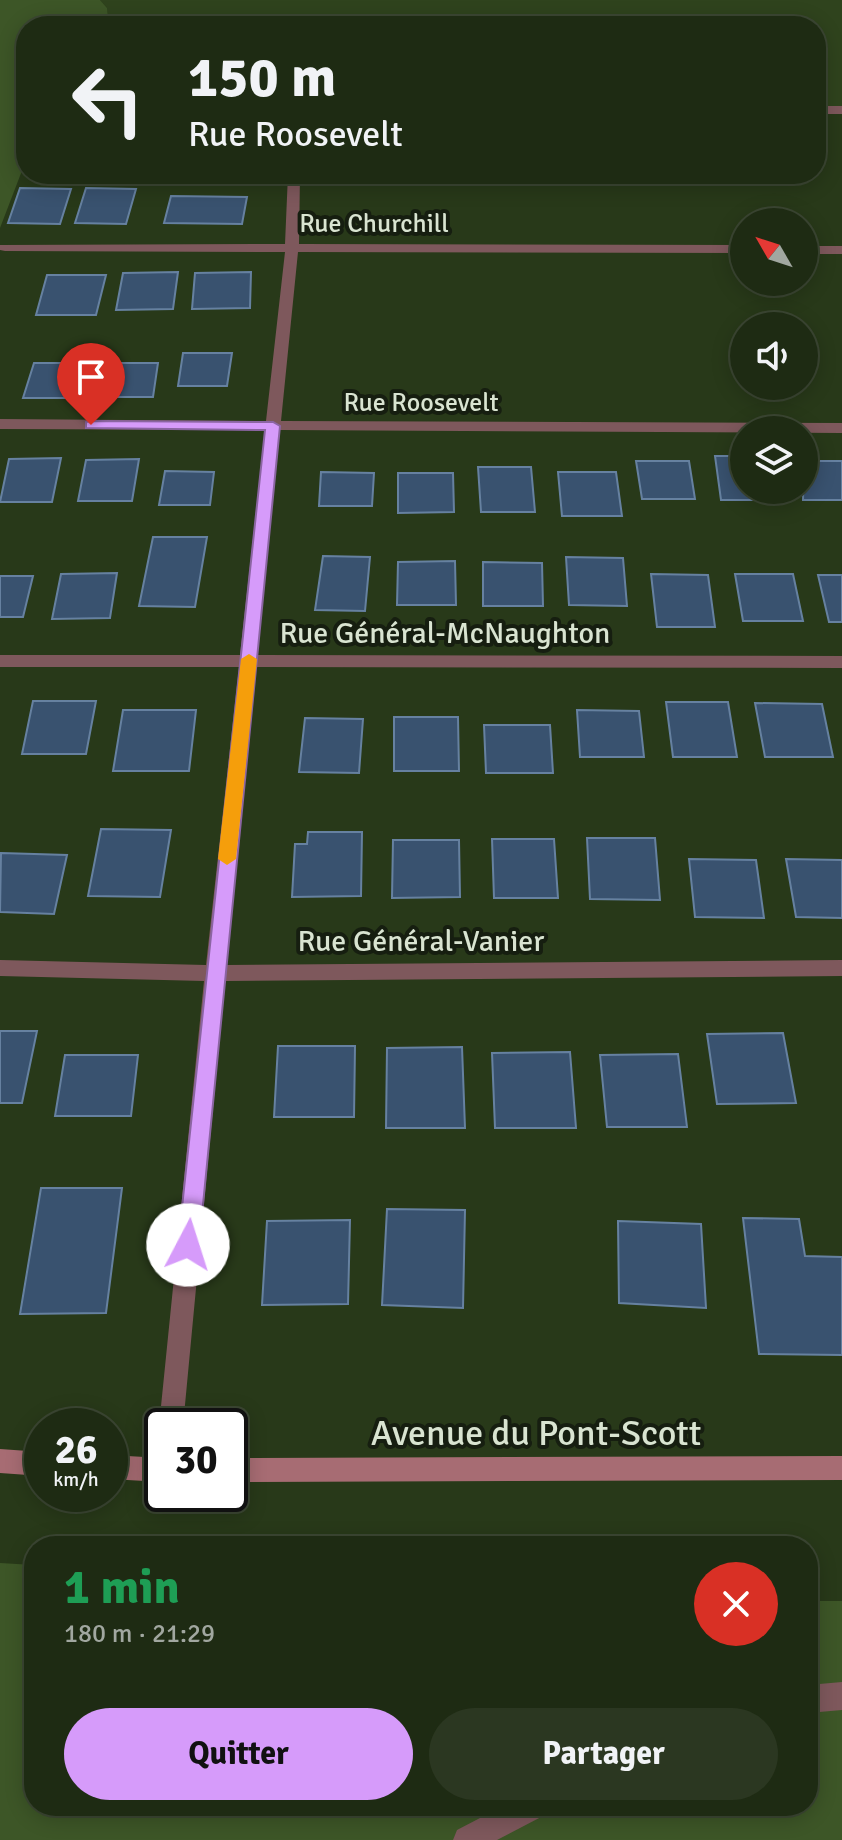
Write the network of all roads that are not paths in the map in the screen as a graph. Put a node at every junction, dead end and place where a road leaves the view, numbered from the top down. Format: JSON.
{"nodes":[{"id":1,"x":294,"y":184,"type":"edge"},
{"id":2,"x":5,"y":247,"type":"dead end"},
{"id":3,"x":292,"y":247,"type":"junction"},
{"id":4,"x":730,"y":249,"type":"edge"},
{"id":5,"x":818,"y":250,"type":"edge"},
{"id":6,"x":842,"y":250,"type":"edge"},
{"id":7,"x":0,"y":424,"type":"edge"},
{"id":8,"x":273,"y":426,"type":"junction"},
{"id":9,"x":842,"y":428,"type":"edge"},
{"id":10,"x":249,"y":660,"type":"junction"},
{"id":11,"x":0,"y":661,"type":"edge"},
{"id":12,"x":842,"y":662,"type":"edge"},
{"id":13,"x":0,"y":968,"type":"edge"},
{"id":14,"x":842,"y":968,"type":"edge"},
{"id":15,"x":215,"y":973,"type":"junction"},
{"id":16,"x":173,"y":1408,"type":"edge"},
{"id":17,"x":0,"y":1461,"type":"edge"},
{"id":18,"x":24,"y":1463,"type":"edge"},
{"id":19,"x":842,"y":1468,"type":"edge"},
{"id":20,"x":248,"y":1470,"type":"edge"},
{"id":21,"x":842,"y":1696,"type":"edge"},
{"id":22,"x":818,"y":1698,"type":"edge"},
{"id":23,"x":514,"y":1816,"type":"edge"},
{"id":24,"x":467,"y":1840,"type":"edge"}],
"edges":[{"from":1,"to":3,"type":"street"},
{"from":2,"to":3,"type":"street","name":"Rue Churchill"},
{"from":3,"to":4,"type":"street","name":"Rue Churchill"},
{"from":3,"to":8,"type":"street"},
{"from":5,"to":6,"type":"street"},
{"from":7,"to":8,"type":"street","name":"Rue Roosevelt"},
{"from":8,"to":9,"type":"street","name":"Rue Roosevelt"},
{"from":8,"to":10,"type":"street"},
{"from":10,"to":11,"type":"street","name":"Rue Général-McNaughton"},
{"from":10,"to":12,"type":"street","name":"Rue Général-McNaughton"},
{"from":10,"to":15,"type":"street"},
{"from":13,"to":15,"type":"street","name":"Rue Général-Vanier"},
{"from":14,"to":15,"type":"street","name":"Rue Général-Vanier"},
{"from":15,"to":16,"type":"street"},
{"from":17,"to":18,"type":"street"},
{"from":19,"to":20,"type":"street","name":"Avenue du Pont-Scott"},
{"from":21,"to":22,"type":"street"},
{"from":23,"to":24,"type":"street"}]}
